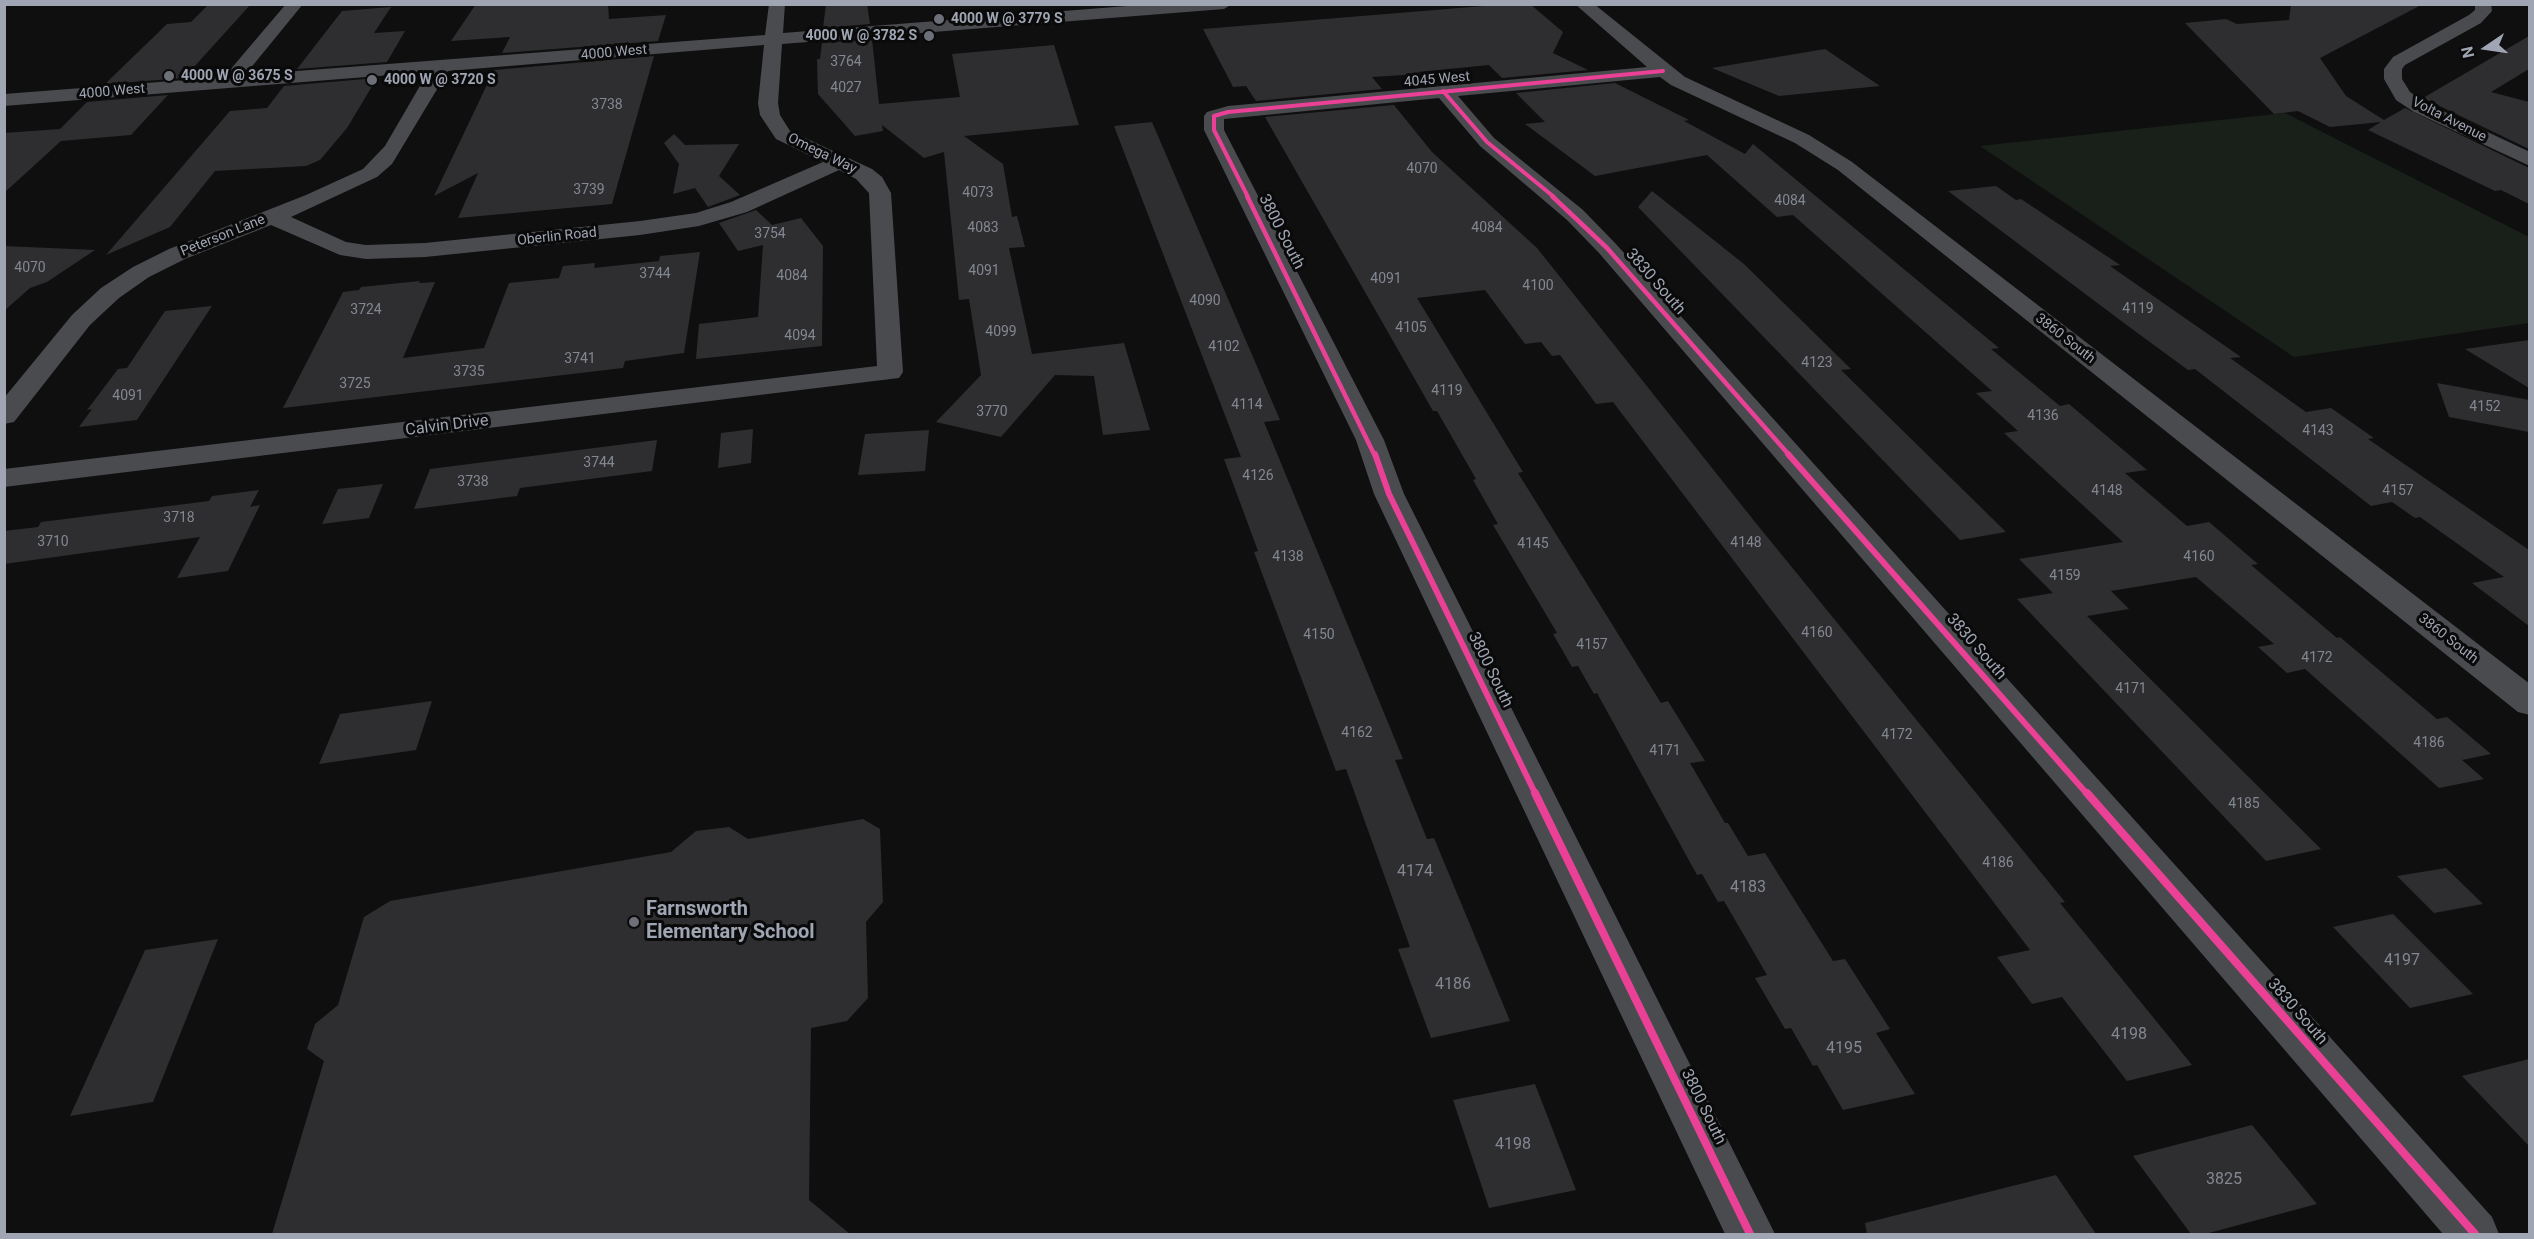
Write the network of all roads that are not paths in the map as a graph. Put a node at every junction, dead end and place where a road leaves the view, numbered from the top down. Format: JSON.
{"nodes":[{"id":1,"x":295,"y":4,"type":"edge"},
{"id":2,"x":777,"y":4,"type":"edge"},
{"id":3,"x":1224,"y":4,"type":"edge"},
{"id":4,"x":1583,"y":4,"type":"edge"},
{"id":5,"x":2483,"y":4,"type":"edge"},
{"id":6,"x":774,"y":40,"type":"junction"},
{"id":7,"x":441,"y":66,"type":"junction"},
{"id":8,"x":1663,"y":71,"type":"junction"},
{"id":9,"x":229,"y":83,"type":"junction"},
{"id":10,"x":1443,"y":91,"type":"junction"},
{"id":11,"x":4,"y":100,"type":"edge"},
{"id":12,"x":1214,"y":116,"type":"joint"},
{"id":13,"x":2529,"y":159,"type":"edge"},
{"id":14,"x":838,"y":163,"type":"junction"},
{"id":15,"x":270,"y":216,"type":"junction"},
{"id":16,"x":890,"y":372,"type":"joint"},
{"id":17,"x":4,"y":416,"type":"edge"},
{"id":18,"x":4,"y":478,"type":"edge"},
{"id":19,"x":2529,"y":703,"type":"edge"},
{"id":20,"x":1750,"y":1234,"type":"edge"},
{"id":21,"x":2475,"y":1234,"type":"edge"}],
"edges":[{"from":1,"to":9,"type":"street"},
{"from":2,"to":6,"type":"street","name":"Omega Way"},
{"from":3,"to":6,"type":"street","name":"4000 West"},
{"from":4,"to":8,"type":"street","name":"3860 South"},
{"from":5,"to":13,"type":"street","name":"Volta Avenue"},
{"from":6,"to":7,"type":"street","name":"4000 West"},
{"from":6,"to":14,"type":"street","name":"Omega Way"},
{"from":7,"to":9,"type":"street","name":"4000 West"},
{"from":7,"to":15,"type":"street","name":"Peterson Lane"},
{"from":8,"to":10,"type":"street","name":"4045 West"},
{"from":8,"to":19,"type":"street","name":"3860 South"},
{"from":9,"to":11,"type":"street","name":"4000 West"},
{"from":10,"to":12,"type":"street","name":"4045 West"},
{"from":10,"to":21,"type":"street","name":"3830 South"},
{"from":12,"to":20,"type":"street","name":"3800 South"},
{"from":14,"to":15,"type":"street","name":"Oberlin Road"},
{"from":14,"to":16,"type":"street","name":"Omega Way"},
{"from":15,"to":17,"type":"street","name":"Peterson Lane"},
{"from":16,"to":18,"type":"street","name":"Calvin Drive"}]}
